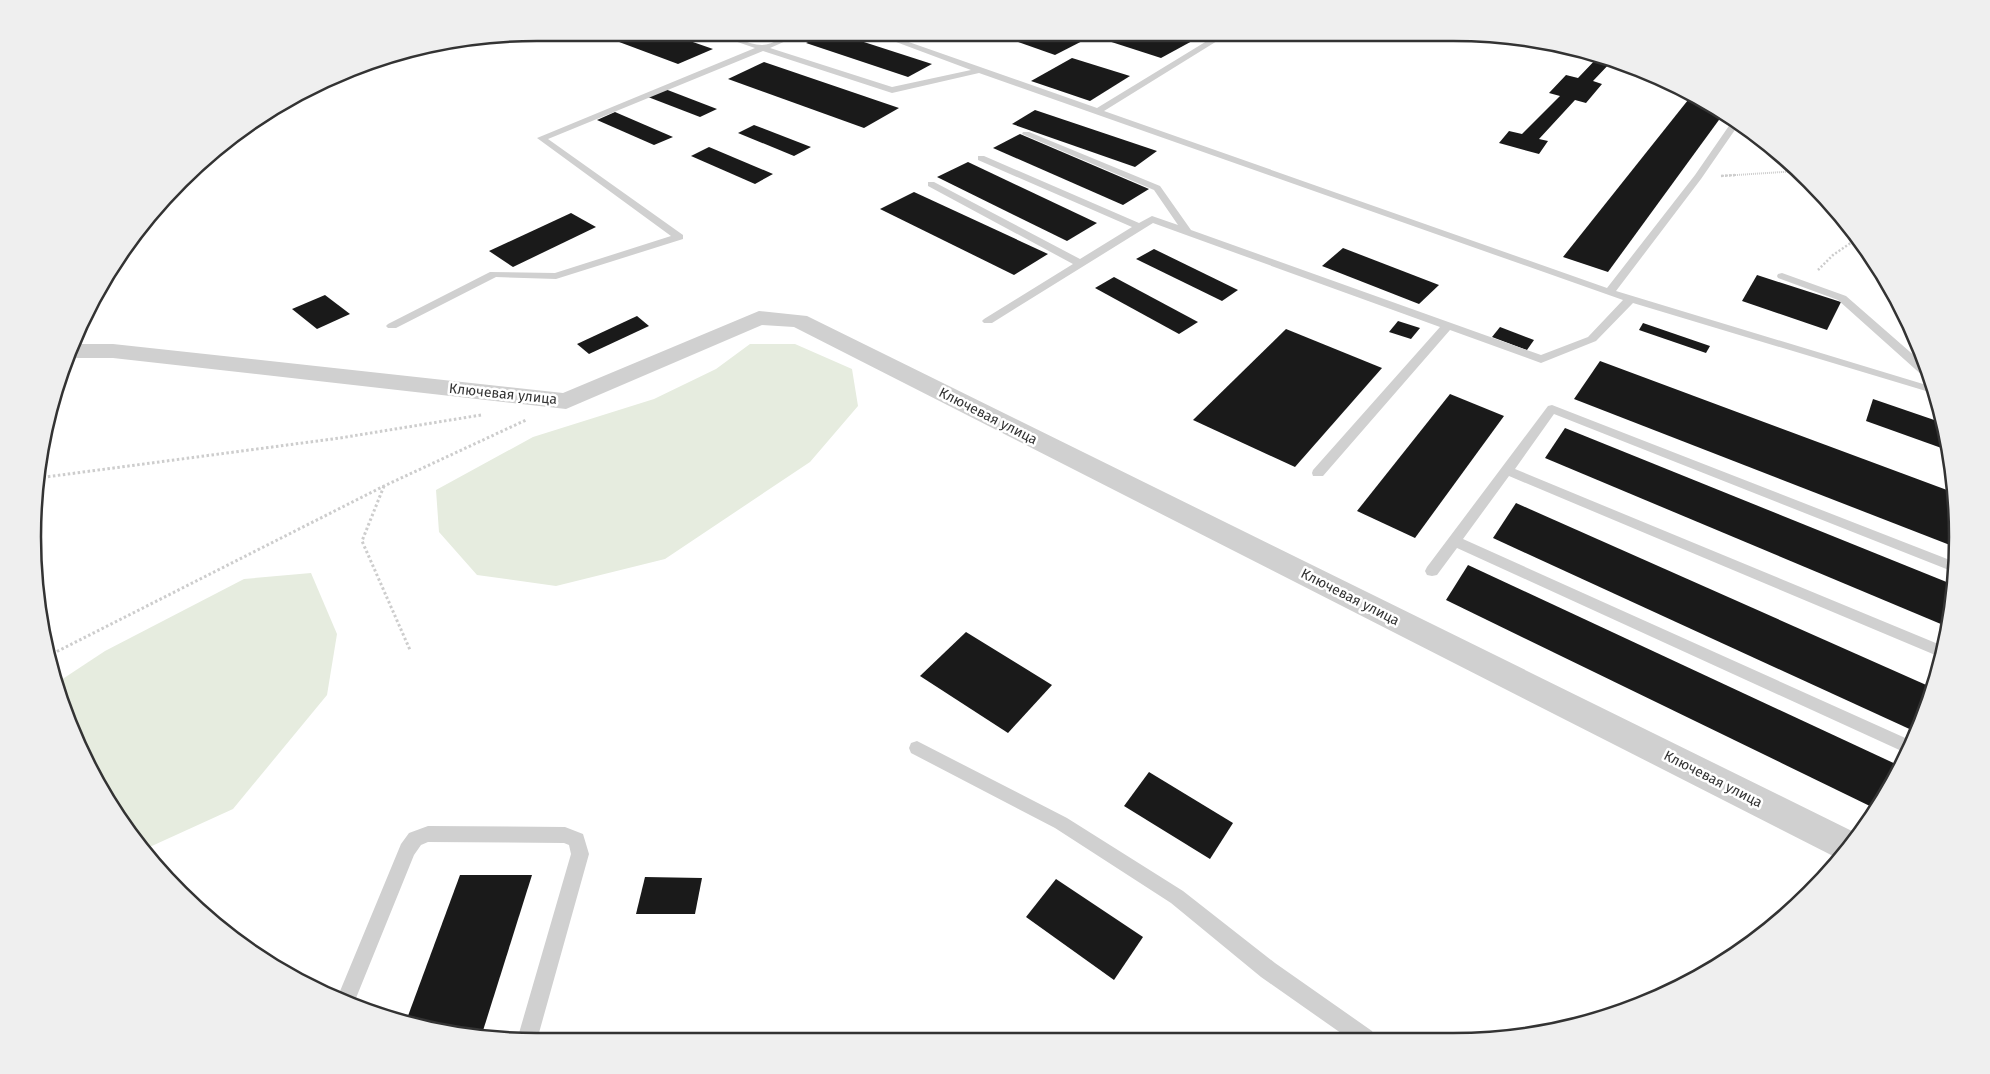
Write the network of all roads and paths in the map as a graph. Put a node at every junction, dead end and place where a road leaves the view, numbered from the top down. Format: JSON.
{"nodes":[{"id":1,"x":739,"y":41,"type":"edge"},
{"id":2,"x":779,"y":41,"type":"edge"},
{"id":3,"x":898,"y":41,"type":"edge"},
{"id":4,"x":1213,"y":41,"type":"edge"},
{"id":5,"x":760,"y":48,"type":"junction"},
{"id":6,"x":980,"y":70,"type":"junction"},
{"id":7,"x":1098,"y":111,"type":"junction"},
{"id":8,"x":1732,"y":128,"type":"edge"},
{"id":9,"x":1026,"y":134,"type":"dead end"},
{"id":10,"x":981,"y":158,"type":"dead end"},
{"id":11,"x":1788,"y":172,"type":"edge"},
{"id":12,"x":1698,"y":177,"type":"junction"},
{"id":13,"x":931,"y":184,"type":"dead end"},
{"id":14,"x":1139,"y":226,"type":"junction"},
{"id":15,"x":1187,"y":232,"type":"junction"},
{"id":16,"x":1851,"y":243,"type":"edge"},
{"id":17,"x":1080,"y":263,"type":"junction"},
{"id":18,"x":1782,"y":276,"type":"dead end"},
{"id":19,"x":1806,"y":284,"type":"junction"},
{"id":20,"x":1609,"y":292,"type":"junction"},
{"id":21,"x":1630,"y":299,"type":"junction"},
{"id":22,"x":988,"y":322,"type":"dead end"},
{"id":23,"x":392,"y":326,"type":"dead end"},
{"id":24,"x":1447,"y":326,"type":"junction"},
{"id":25,"x":78,"y":351,"type":"edge"},
{"id":26,"x":1917,"y":364,"type":"edge"},
{"id":27,"x":1925,"y":388,"type":"edge"},
{"id":28,"x":566,"y":401,"type":"junction"},
{"id":29,"x":487,"y":414,"type":"dead end"},
{"id":30,"x":1506,"y":470,"type":"junction"},
{"id":31,"x":1318,"y":473,"type":"dead end"},
{"id":32,"x":45,"y":477,"type":"edge"},
{"id":33,"x":384,"y":486,"type":"junction"},
{"id":34,"x":1454,"y":541,"type":"junction"},
{"id":35,"x":1948,"y":564,"type":"edge"},
{"id":36,"x":1432,"y":571,"type":"dead end"},
{"id":37,"x":1936,"y":649,"type":"edge"},
{"id":38,"x":410,"y":650,"type":"dead end"},
{"id":39,"x":55,"y":652,"type":"edge"},
{"id":40,"x":1903,"y":745,"type":"edge"},
{"id":41,"x":916,"y":748,"type":"dead end"},
{"id":42,"x":1842,"y":844,"type":"edge"},
{"id":43,"x":348,"y":995,"type":"edge"},
{"id":44,"x":529,"y":1033,"type":"edge"},
{"id":45,"x":1358,"y":1033,"type":"edge"}],
"edges":[{"from":1,"to":5,"type":"lane"},
{"from":2,"to":5,"type":"lane"},
{"from":3,"to":6,"type":"lane"},
{"from":4,"to":7,"type":"lane"},
{"from":5,"to":6,"type":"lane"},
{"from":5,"to":23,"type":"lane"},
{"from":6,"to":7,"type":"lane"},
{"from":7,"to":20,"type":"lane"},
{"from":8,"to":12,"type":"lane"},
{"from":9,"to":15,"type":"lane"},
{"from":10,"to":14,"type":"lane"},
{"from":11,"to":12,"type":"path"},
{"from":12,"to":20,"type":"lane"},
{"from":13,"to":17,"type":"lane"},
{"from":14,"to":15,"type":"lane"},
{"from":14,"to":17,"type":"lane"},
{"from":15,"to":24,"type":"lane"},
{"from":16,"to":19,"type":"path"},
{"from":17,"to":22,"type":"lane"},
{"from":18,"to":19,"type":"lane"},
{"from":19,"to":26,"type":"lane"},
{"from":20,"to":21,"type":"lane"},
{"from":21,"to":24,"type":"lane"},
{"from":21,"to":27,"type":"lane"},
{"from":24,"to":31,"type":"lane"},
{"from":25,"to":28,"type":"street","name":"Ключевая улица"},
{"from":28,"to":33,"type":"path"},
{"from":28,"to":42,"type":"street","name":"Ключевая улица"},
{"from":29,"to":32,"type":"path"},
{"from":30,"to":34,"type":"lane"},
{"from":30,"to":35,"type":"lane"},
{"from":30,"to":37,"type":"lane"},
{"from":33,"to":38,"type":"path"},
{"from":33,"to":39,"type":"path"},
{"from":34,"to":36,"type":"lane"},
{"from":34,"to":40,"type":"lane"},
{"from":41,"to":45,"type":"lane"},
{"from":43,"to":44,"type":"lane"}]}
